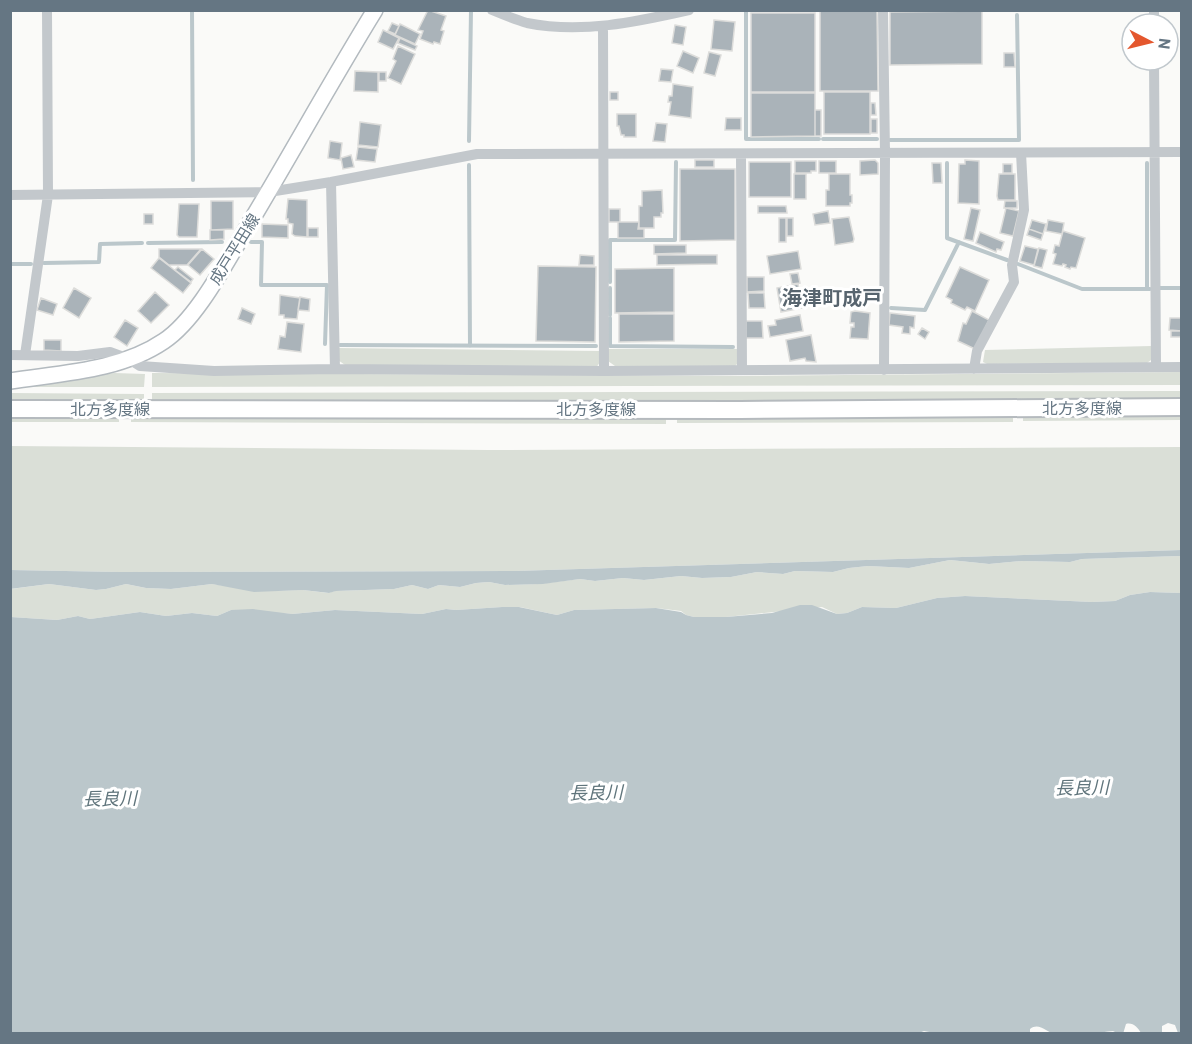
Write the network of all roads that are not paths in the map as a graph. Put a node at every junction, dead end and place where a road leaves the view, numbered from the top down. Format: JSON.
{"nodes":[{"id":1,"x":47,"y":10,"type":"edge"},
{"id":2,"x":375,"y":10,"type":"edge"},
{"id":3,"x":492,"y":10,"type":"edge"},
{"id":4,"x":689,"y":10,"type":"edge"},
{"id":5,"x":883,"y":10,"type":"edge"},
{"id":6,"x":603,"y":26,"type":"junction"},
{"id":7,"x":1154,"y":72,"type":"edge"},
{"id":8,"x":1154,"y":151,"type":"junction"},
{"id":9,"x":1182,"y":152,"type":"edge"},
{"id":10,"x":1021,"y":153,"type":"junction"},
{"id":11,"x":604,"y":154,"type":"junction"},
{"id":12,"x":741,"y":154,"type":"junction"},
{"id":13,"x":885,"y":154,"type":"junction"},
{"id":14,"x":331,"y":183,"type":"junction"},
{"id":15,"x":268,"y":192,"type":"junction"},
{"id":16,"x":10,"y":195,"type":"edge"},
{"id":17,"x":48,"y":195,"type":"junction"},
{"id":18,"x":10,"y":355,"type":"edge"},
{"id":19,"x":25,"y":355,"type":"junction"},
{"id":20,"x":129,"y":358,"type":"junction"},
{"id":21,"x":1156,"y":367,"type":"junction"},
{"id":22,"x":1182,"y":367,"type":"edge"},
{"id":23,"x":335,"y":369,"type":"junction"},
{"id":24,"x":974,"y":369,"type":"junction"},
{"id":25,"x":742,"y":370,"type":"junction"},
{"id":26,"x":884,"y":370,"type":"junction"},
{"id":27,"x":604,"y":371,"type":"junction"},
{"id":28,"x":10,"y":381,"type":"edge"},
{"id":29,"x":1182,"y":407,"type":"edge"},
{"id":30,"x":10,"y":409,"type":"edge"}],
"edges":[{"from":1,"to":17,"type":"street"},
{"from":2,"to":15,"type":"main road","name":"成戸平田線"},
{"from":3,"to":6,"type":"street"},
{"from":4,"to":6,"type":"street"},
{"from":5,"to":13,"type":"street"},
{"from":6,"to":11,"type":"street"},
{"from":7,"to":8,"type":"street"},
{"from":8,"to":9,"type":"street"},
{"from":8,"to":10,"type":"street"},
{"from":8,"to":21,"type":"street"},
{"from":10,"to":13,"type":"street"},
{"from":10,"to":24,"type":"street"},
{"from":11,"to":12,"type":"street"},
{"from":11,"to":14,"type":"street"},
{"from":11,"to":27,"type":"street"},
{"from":12,"to":13,"type":"street"},
{"from":12,"to":25,"type":"street"},
{"from":13,"to":26,"type":"street"},
{"from":14,"to":15,"type":"street"},
{"from":14,"to":23,"type":"street"},
{"from":15,"to":17,"type":"street"},
{"from":15,"to":20,"type":"main road","name":"成戸平田線"},
{"from":16,"to":17,"type":"street"},
{"from":17,"to":19,"type":"street"},
{"from":18,"to":19,"type":"street"},
{"from":19,"to":20,"type":"street"},
{"from":20,"to":23,"type":"street"},
{"from":20,"to":28,"type":"main road","name":"成戸平田線"},
{"from":21,"to":22,"type":"street"},
{"from":21,"to":24,"type":"street"},
{"from":23,"to":27,"type":"street"},
{"from":24,"to":26,"type":"street"},
{"from":25,"to":26,"type":"street"},
{"from":25,"to":27,"type":"street"},
{"from":29,"to":30,"type":"main road","name":"北方多度線"}]}
